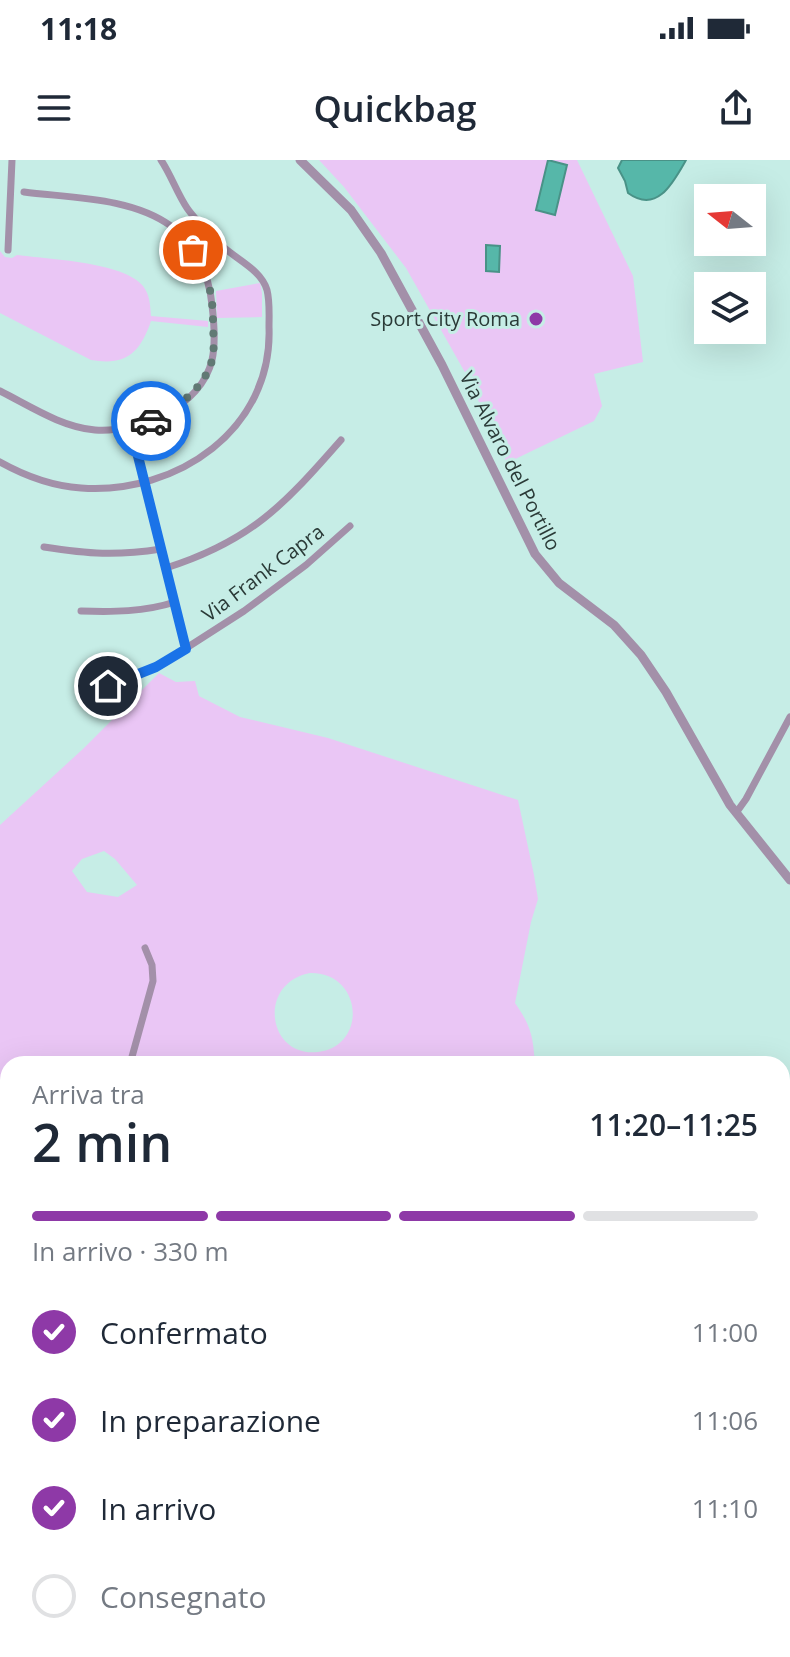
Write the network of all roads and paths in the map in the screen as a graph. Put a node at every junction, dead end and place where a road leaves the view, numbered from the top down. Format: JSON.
{"nodes":[{"id":1,"x":12,"y":160,"type":"edge"},
{"id":2,"x":161,"y":160,"type":"edge"},
{"id":3,"x":300,"y":160,"type":"edge"},
{"id":4,"x":24,"y":192,"type":"dead end"},
{"id":5,"x":8,"y":250,"type":"dead end"},
{"id":6,"x":0,"y":391,"type":"edge"},
{"id":7,"x":131,"y":428,"type":"junction"},
{"id":8,"x":341,"y":440,"type":"dead end"},
{"id":9,"x":0,"y":462,"type":"edge"},
{"id":10,"x":145,"y":482,"type":"junction"},
{"id":11,"x":350,"y":526,"type":"dead end"},
{"id":12,"x":44,"y":547,"type":"dead end"},
{"id":13,"x":161,"y":549,"type":"junction"},
{"id":14,"x":166,"y":568,"type":"junction"},
{"id":15,"x":175,"y":602,"type":"junction"},
{"id":16,"x":81,"y":611,"type":"dead end"},
{"id":17,"x":186,"y":649,"type":"junction"},
{"id":18,"x":108,"y":686,"type":"dead end"},
{"id":19,"x":790,"y":717,"type":"edge"},
{"id":20,"x":736,"y":813,"type":"junction"},
{"id":21,"x":790,"y":880,"type":"edge"},
{"id":22,"x":145,"y":948,"type":"dead end"},
{"id":23,"x":132,"y":1056,"type":"edge"}],
"edges":[{"from":1,"to":5,"type":"street"},
{"from":2,"to":10,"type":"street"},
{"from":3,"to":20,"type":"street","name":"Via Alvaro del Portillo"},
{"from":4,"to":7,"type":"street"},
{"from":6,"to":7,"type":"street"},
{"from":7,"to":10,"type":"street"},
{"from":8,"to":14,"type":"street"},
{"from":9,"to":10,"type":"street"},
{"from":10,"to":13,"type":"street"},
{"from":11,"to":17,"type":"street","name":"Via Frank Capra"},
{"from":12,"to":13,"type":"street"},
{"from":13,"to":14,"type":"street"},
{"from":14,"to":15,"type":"street"},
{"from":15,"to":16,"type":"street"},
{"from":15,"to":17,"type":"street"},
{"from":17,"to":18,"type":"street","name":"Via Frank Capra"},
{"from":19,"to":20,"type":"street"},
{"from":20,"to":21,"type":"street","name":"Via Alvaro del Portillo"},
{"from":22,"to":23,"type":"street"}]}
